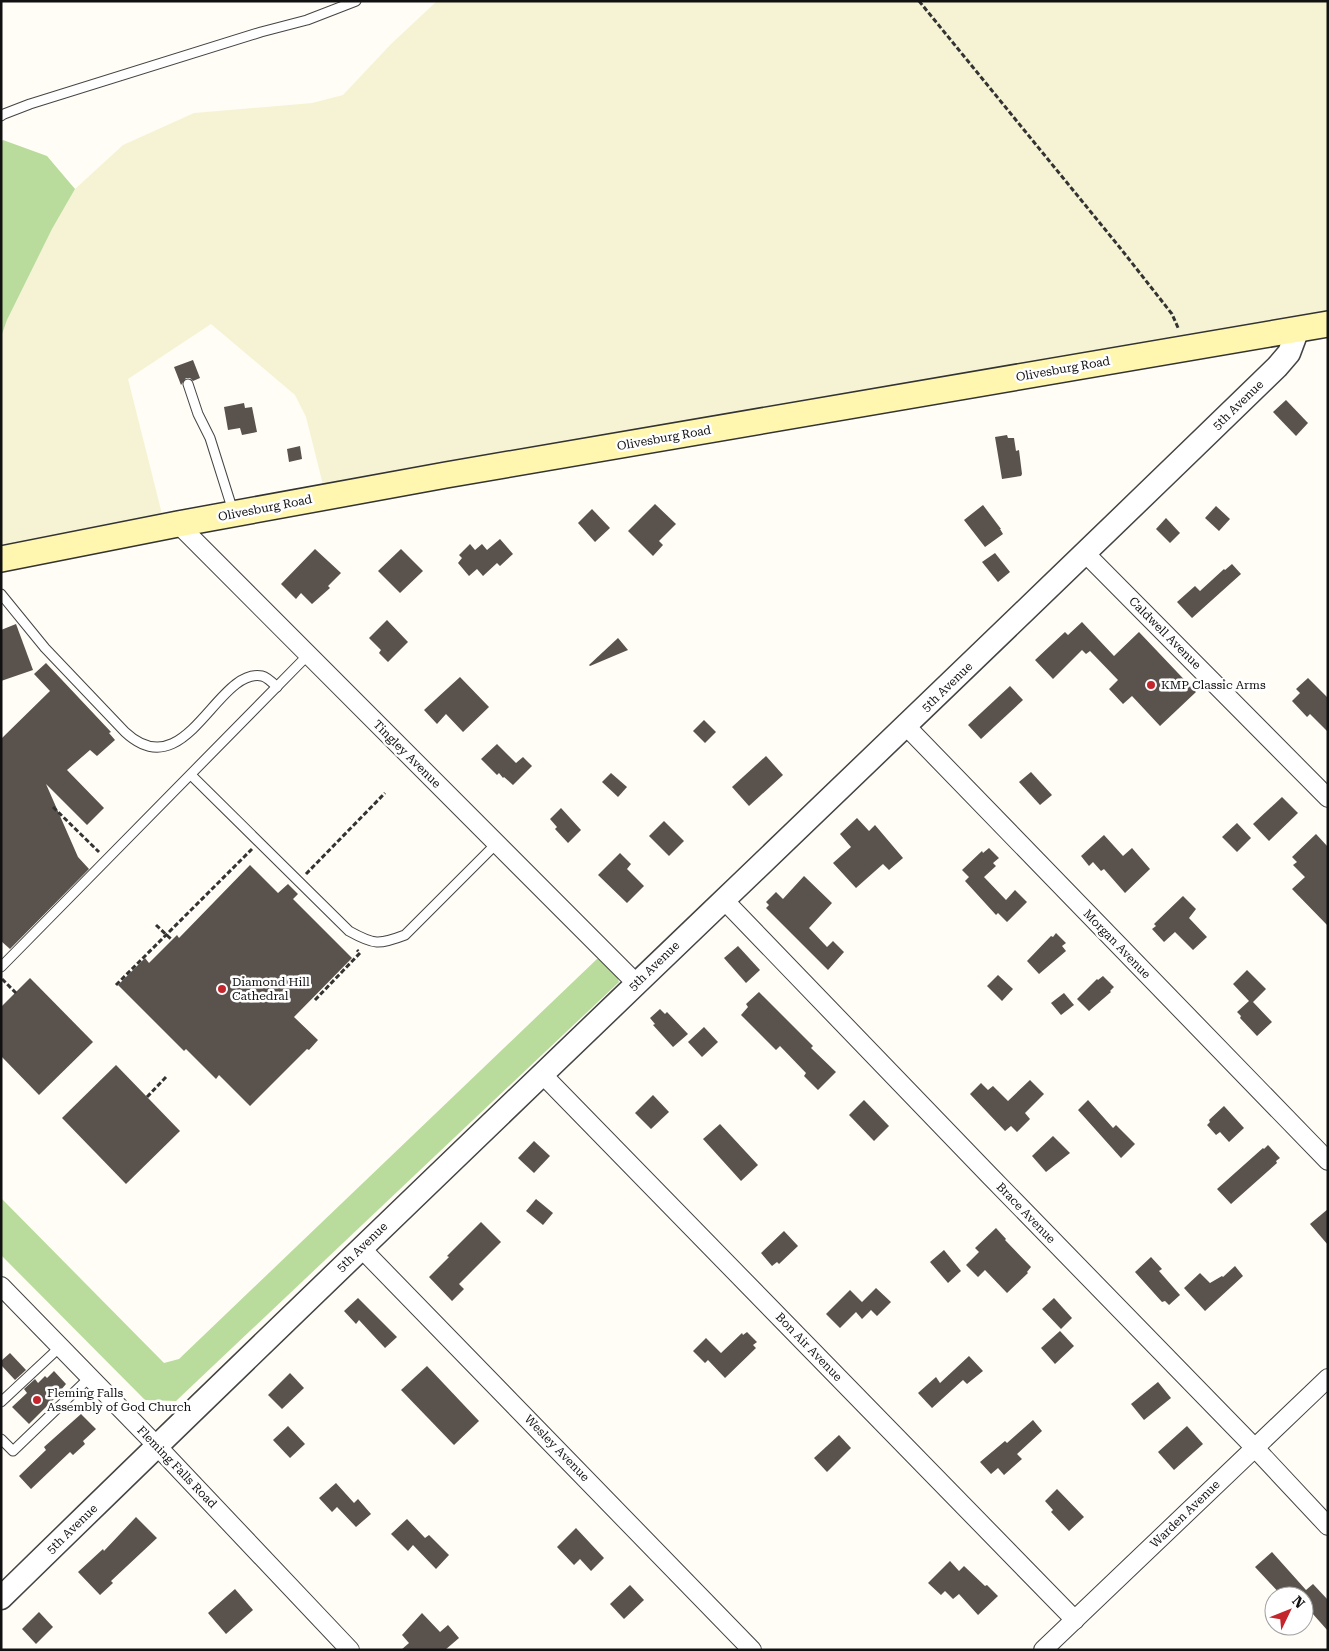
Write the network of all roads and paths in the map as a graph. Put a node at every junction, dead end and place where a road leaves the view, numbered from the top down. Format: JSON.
{"nodes":[{"id":1,"x":356,"y":1,"type":"edge"},
{"id":2,"x":919,"y":1,"type":"edge"},
{"id":3,"x":1,"y":116,"type":"edge"},
{"id":4,"x":1328,"y":324,"type":"edge"},
{"id":5,"x":1298,"y":329,"type":"junction"},
{"id":6,"x":1187,"y":348,"type":"junction"},
{"id":7,"x":188,"y":384,"type":"dead end"},
{"id":8,"x":234,"y":514,"type":"junction"},
{"id":9,"x":178,"y":524,"type":"junction"},
{"id":10,"x":1086,"y":553,"type":"junction"},
{"id":11,"x":1,"y":559,"type":"edge"},
{"id":12,"x":1,"y":594,"type":"edge"},
{"id":13,"x":308,"y":655,"type":"junction"},
{"id":14,"x":277,"y":687,"type":"junction"},
{"id":15,"x":906,"y":726,"type":"junction"},
{"id":16,"x":191,"y":775,"type":"junction"},
{"id":17,"x":385,"y":793,"type":"dead end"},
{"id":18,"x":1328,"y":798,"type":"edge"},
{"id":19,"x":53,"y":807,"type":"dead end"},
{"id":20,"x":497,"y":843,"type":"junction"},
{"id":21,"x":260,"y":854,"type":"dead end"},
{"id":22,"x":107,"y":860,"type":"junction"},
{"id":23,"x":299,"y":881,"type":"junction"},
{"id":24,"x":724,"y":900,"type":"junction"},
{"id":25,"x":156,"y":925,"type":"dead end"},
{"id":26,"x":166,"y":934,"type":"junction"},
{"id":27,"x":172,"y":940,"type":"dead end"},
{"id":28,"x":354,"y":946,"type":"dead end"},
{"id":29,"x":1,"y":967,"type":"edge"},
{"id":30,"x":1,"y":978,"type":"edge"},
{"id":31,"x":636,"y":983,"type":"junction"},
{"id":32,"x":116,"y":985,"type":"dead end"},
{"id":33,"x":16,"y":993,"type":"dead end"},
{"id":34,"x":315,"y":1000,"type":"dead end"},
{"id":35,"x":542,"y":1074,"type":"junction"},
{"id":36,"x":167,"y":1076,"type":"dead end"},
{"id":37,"x":147,"y":1096,"type":"dead end"},
{"id":38,"x":1328,"y":1161,"type":"edge"},
{"id":39,"x":360,"y":1248,"type":"junction"},
{"id":40,"x":1,"y":1286,"type":"edge"},
{"id":41,"x":60,"y":1347,"type":"junction"},
{"id":42,"x":90,"y":1378,"type":"junction"},
{"id":43,"x":1328,"y":1378,"type":"edge"},
{"id":44,"x":1,"y":1402,"type":"edge"},
{"id":45,"x":1,"y":1439,"type":"edge"},
{"id":46,"x":157,"y":1446,"type":"junction"},
{"id":47,"x":1255,"y":1448,"type":"junction"},
{"id":48,"x":1328,"y":1526,"type":"edge"},
{"id":49,"x":1,"y":1598,"type":"edge"},
{"id":50,"x":1075,"y":1620,"type":"junction"},
{"id":51,"x":350,"y":1650,"type":"edge"},
{"id":52,"x":752,"y":1650,"type":"edge"},
{"id":53,"x":1043,"y":1650,"type":"edge"}],
"edges":[{"from":1,"to":3,"type":"lane"},
{"from":2,"to":6,"type":"path"},
{"from":4,"to":5,"type":"main road","name":"Olivesburg Road"},
{"from":5,"to":6,"type":"main road","name":"Olivesburg Road"},
{"from":5,"to":10,"type":"street","name":"5th Avenue"},
{"from":6,"to":8,"type":"main road","name":"Olivesburg Road"},
{"from":7,"to":8,"type":"lane"},
{"from":8,"to":9,"type":"main road","name":"Olivesburg Road"},
{"from":9,"to":11,"type":"main road","name":"Olivesburg Road"},
{"from":9,"to":13,"type":"street","name":"Tingley Avenue"},
{"from":10,"to":15,"type":"street","name":"5th Avenue"},
{"from":10,"to":18,"type":"street","name":"Caldwell Avenue"},
{"from":12,"to":14,"type":"lane"},
{"from":13,"to":14,"type":"lane"},
{"from":13,"to":20,"type":"street","name":"Tingley Avenue"},
{"from":14,"to":16,"type":"lane"},
{"from":15,"to":24,"type":"street","name":"5th Avenue"},
{"from":15,"to":38,"type":"street","name":"Morgan Avenue"},
{"from":16,"to":22,"type":"lane"},
{"from":16,"to":23,"type":"lane"},
{"from":17,"to":23,"type":"path"},
{"from":19,"to":22,"type":"path"},
{"from":20,"to":23,"type":"lane"},
{"from":20,"to":31,"type":"street","name":"Tingley Avenue"},
{"from":21,"to":26,"type":"path"},
{"from":22,"to":29,"type":"lane"},
{"from":24,"to":31,"type":"street","name":"5th Avenue"},
{"from":24,"to":47,"type":"street","name":"Brace Avenue"},
{"from":25,"to":26,"type":"path"},
{"from":26,"to":27,"type":"path"},
{"from":26,"to":32,"type":"path"},
{"from":28,"to":34,"type":"path"},
{"from":30,"to":33,"type":"path"},
{"from":31,"to":35,"type":"street","name":"5th Avenue"},
{"from":35,"to":39,"type":"street","name":"5th Avenue"},
{"from":35,"to":50,"type":"street","name":"Bon Air Avenue"},
{"from":36,"to":37,"type":"path"},
{"from":39,"to":46,"type":"street","name":"5th Avenue"},
{"from":39,"to":52,"type":"street","name":"Wesley Avenue"},
{"from":40,"to":41,"type":"street","name":"Fleming Falls Road"},
{"from":41,"to":42,"type":"street","name":"Fleming Falls Road"},
{"from":41,"to":44,"type":"lane"},
{"from":42,"to":45,"type":"lane"},
{"from":42,"to":46,"type":"street","name":"Fleming Falls Road"},
{"from":43,"to":47,"type":"street","name":"Warden Avenue"},
{"from":46,"to":49,"type":"street","name":"5th Avenue"},
{"from":46,"to":51,"type":"street","name":"Fleming Falls Road"},
{"from":47,"to":48,"type":"street","name":"Brace Avenue"},
{"from":47,"to":50,"type":"street","name":"Warden Avenue"},
{"from":50,"to":53,"type":"street","name":"Warden Avenue"}]}
